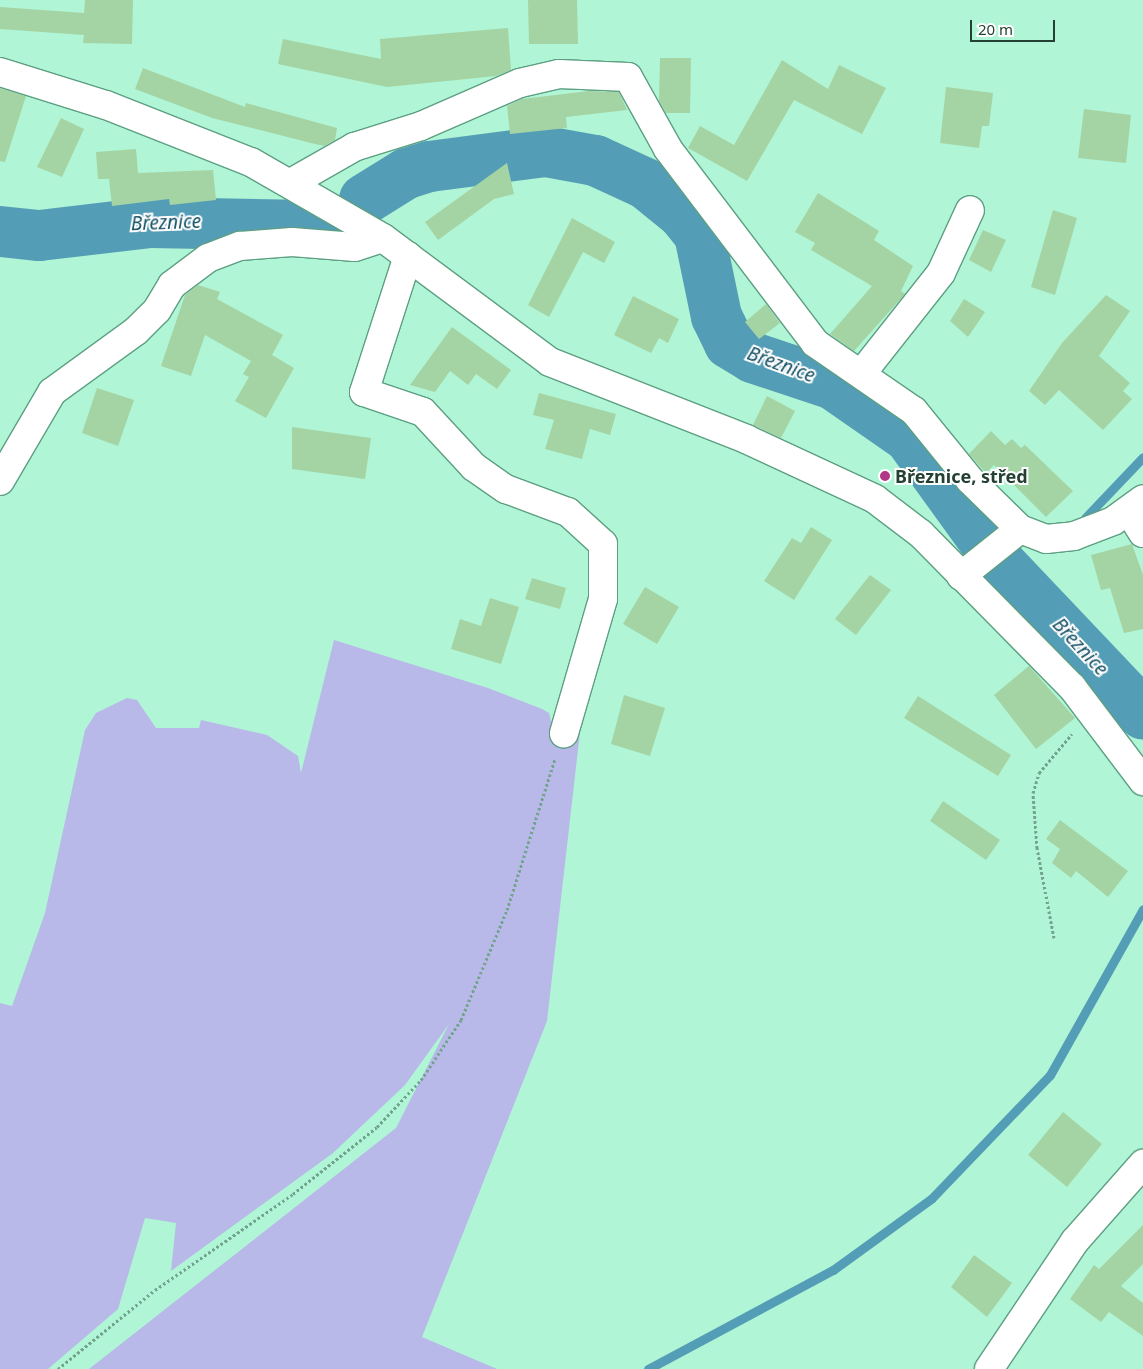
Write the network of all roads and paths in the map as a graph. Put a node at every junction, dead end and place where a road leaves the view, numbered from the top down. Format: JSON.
{"nodes":[{"id":1,"x":0,"y":72,"type":"edge"},
{"id":2,"x":291,"y":183,"type":"junction"},
{"id":3,"x":970,"y":210,"type":"dead end"},
{"id":4,"x":382,"y":238,"type":"junction"},
{"id":5,"x":408,"y":256,"type":"junction"},
{"id":6,"x":862,"y":373,"type":"junction"},
{"id":7,"x":0,"y":481,"type":"edge"},
{"id":8,"x":1138,"y":515,"type":"edge"},
{"id":9,"x":1012,"y":535,"type":"junction"},
{"id":10,"x":969,"y":569,"type":"junction"},
{"id":11,"x":1096,"y":715,"type":"junction"},
{"id":12,"x":564,"y":733,"type":"joint"},
{"id":13,"x":1143,"y":780,"type":"edge"},
{"id":14,"x":1054,"y":938,"type":"dead end"},
{"id":15,"x":1143,"y":1164,"type":"edge"},
{"id":16,"x":58,"y":1369,"type":"edge"},
{"id":17,"x":989,"y":1369,"type":"edge"}],
"edges":[{"from":1,"to":2,"type":"street"},
{"from":2,"to":4,"type":"street"},
{"from":2,"to":6,"type":"street"},
{"from":3,"to":6,"type":"street"},
{"from":4,"to":5,"type":"street"},
{"from":4,"to":7,"type":"street"},
{"from":5,"to":10,"type":"street"},
{"from":5,"to":12,"type":"street"},
{"from":6,"to":9,"type":"street"},
{"from":8,"to":9,"type":"street"},
{"from":9,"to":10,"type":"street"},
{"from":10,"to":11,"type":"street"},
{"from":11,"to":13,"type":"street"},
{"from":11,"to":14,"type":"path"},
{"from":12,"to":16,"type":"path"},
{"from":15,"to":17,"type":"street"}]}
